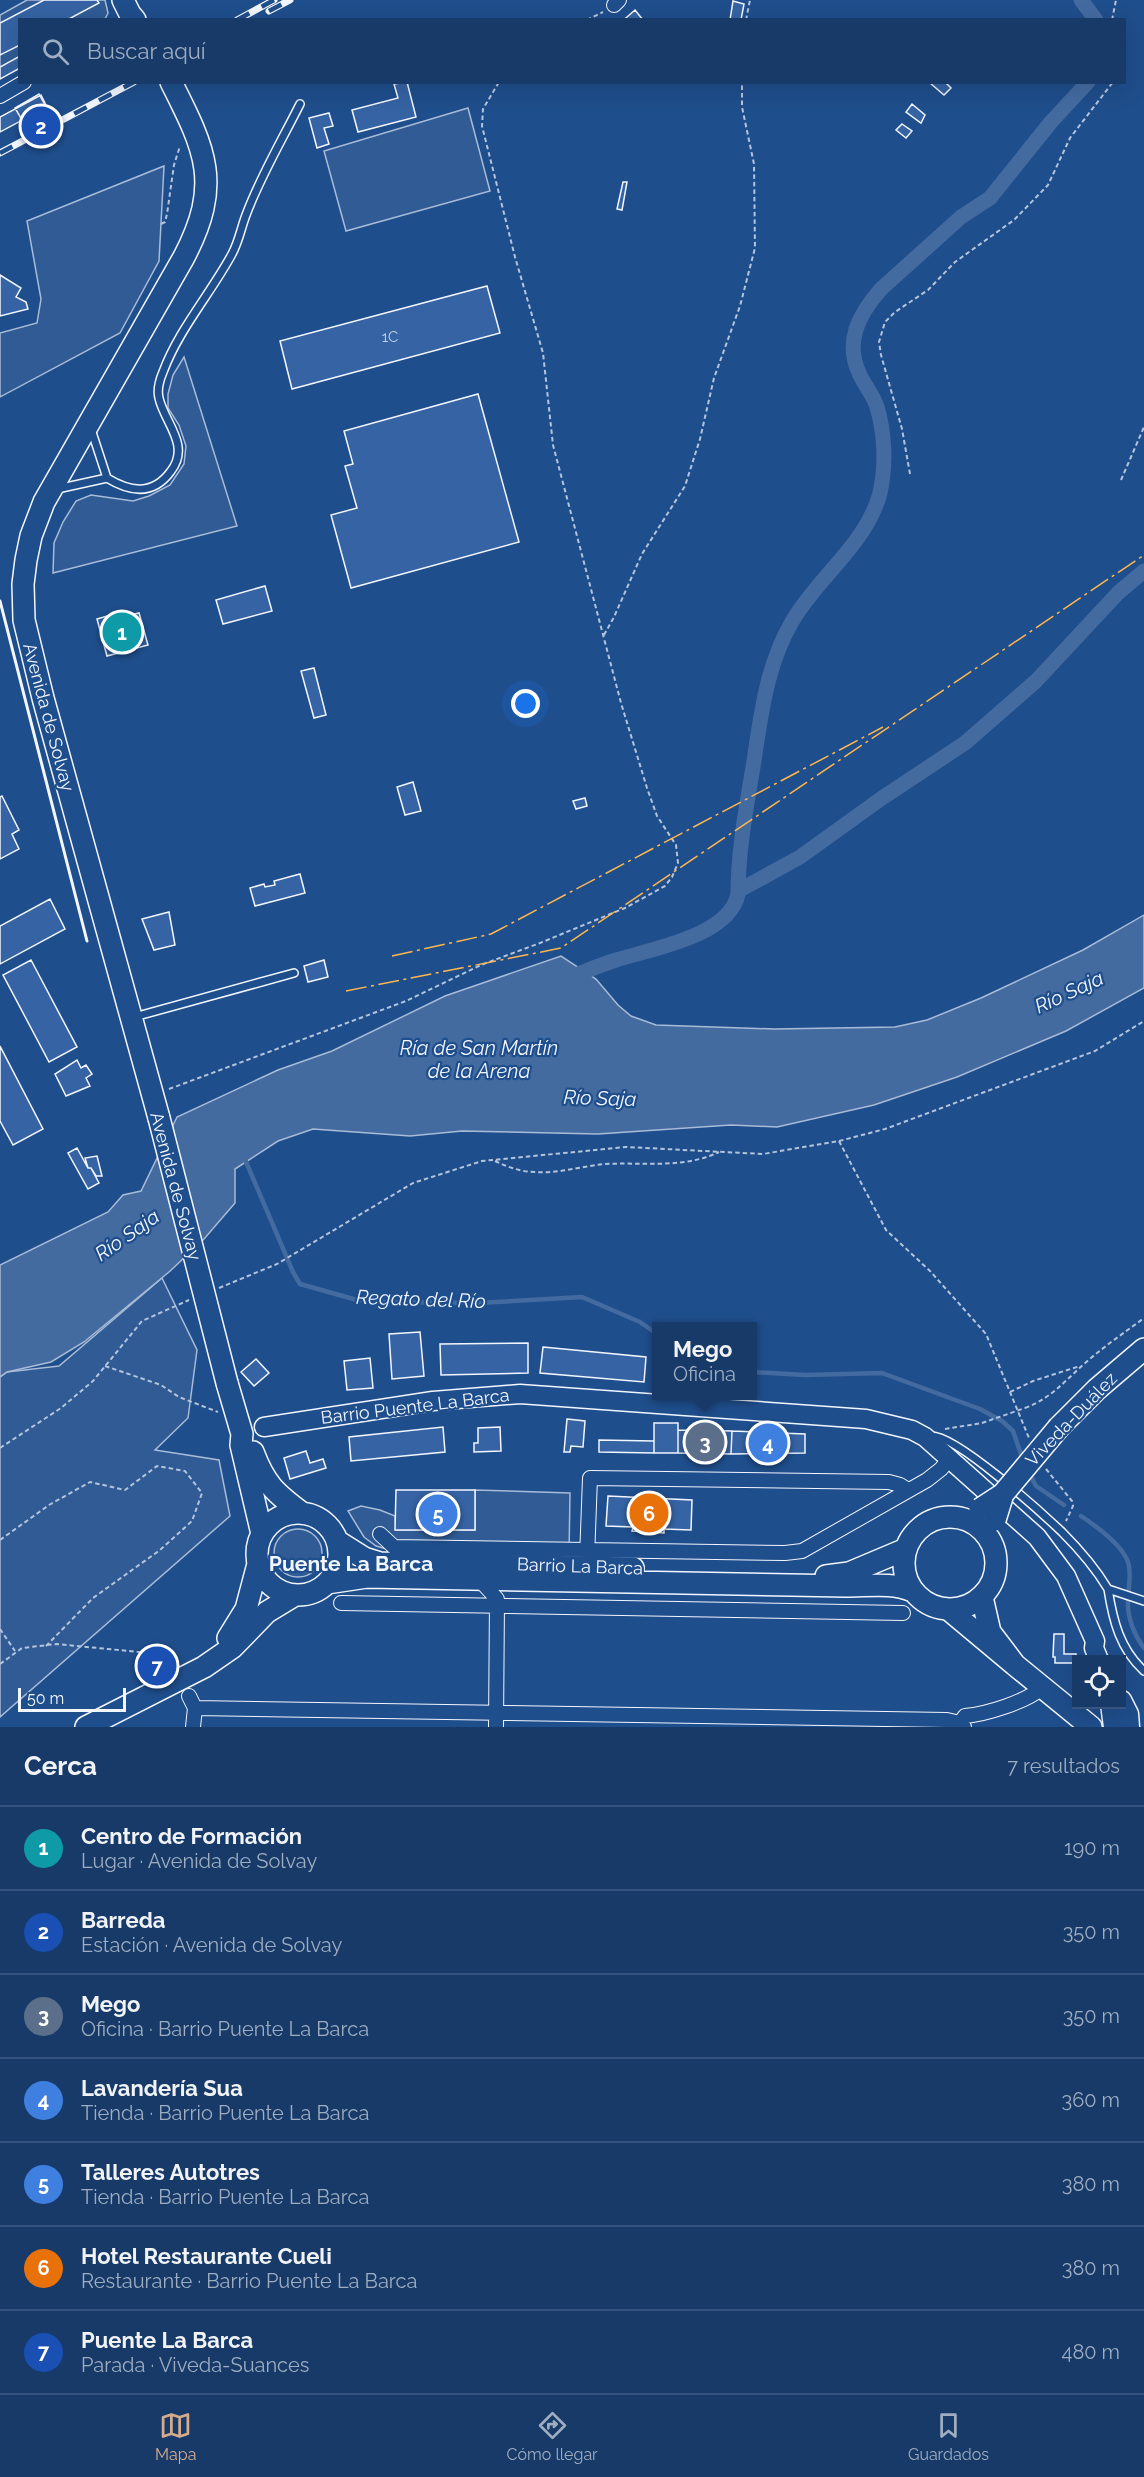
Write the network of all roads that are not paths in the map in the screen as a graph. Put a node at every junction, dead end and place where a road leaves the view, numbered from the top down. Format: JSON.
{"nodes":[{"id":1,"x":123,"y":0,"type":"edge"},
{"id":2,"x":136,"y":0,"type":"edge"},
{"id":3,"x":133,"y":18,"type":"edge"},
{"id":4,"x":140,"y":18,"type":"edge"},
{"id":5,"x":21,"y":84,"type":"edge"},
{"id":6,"x":172,"y":84,"type":"edge"},
{"id":7,"x":0,"y":96,"type":"edge"},
{"id":8,"x":300,"y":104,"type":"dead end"},
{"id":9,"x":89,"y":422,"type":"junction"},
{"id":10,"x":107,"y":478,"type":"junction"},
{"id":11,"x":50,"y":490,"type":"junction"},
{"id":12,"x":294,"y":974,"type":"dead end"},
{"id":13,"x":132,"y":1018,"type":"junction"},
{"id":14,"x":1144,"y":1349,"type":"edge"},
{"id":15,"x":240,"y":1427,"type":"junction"},
{"id":16,"x":264,"y":1427,"type":"dead end"},
{"id":17,"x":930,"y":1436,"type":"junction"},
{"id":18,"x":951,"y":1458,"type":"junction"},
{"id":19,"x":908,"y":1490,"type":"junction"},
{"id":20,"x":302,"y":1513,"type":"junction"},
{"id":21,"x":983,"y":1522,"type":"junction"},
{"id":22,"x":262,"y":1534,"type":"junction"},
{"id":23,"x":380,"y":1534,"type":"dead end"},
{"id":24,"x":337,"y":1541,"type":"junction"},
{"id":25,"x":906,"y":1549,"type":"junction"},
{"id":26,"x":588,"y":1557,"type":"junction"},
{"id":27,"x":419,"y":1563,"type":"junction"},
{"id":28,"x":258,"y":1564,"type":"junction"},
{"id":29,"x":327,"y":1583,"type":"junction"},
{"id":30,"x":1108,"y":1589,"type":"junction"},
{"id":31,"x":502,"y":1591,"type":"junction"},
{"id":32,"x":913,"y":1591,"type":"junction"},
{"id":33,"x":295,"y":1594,"type":"junction"},
{"id":34,"x":982,"y":1597,"type":"junction"},
{"id":35,"x":1142,"y":1600,"type":"edge"},
{"id":36,"x":340,"y":1603,"type":"dead end"},
{"id":37,"x":948,"y":1609,"type":"junction"},
{"id":38,"x":903,"y":1612,"type":"dead end"},
{"id":39,"x":1095,"y":1641,"type":"junction"},
{"id":40,"x":224,"y":1652,"type":"junction"},
{"id":41,"x":1097,"y":1655,"type":"edge"},
{"id":42,"x":1105,"y":1655,"type":"edge"},
{"id":43,"x":1015,"y":1665,"type":"junction"},
{"id":44,"x":1144,"y":1671,"type":"edge"},
{"id":45,"x":1042,"y":1688,"type":"junction"},
{"id":46,"x":189,"y":1695,"type":"junction"},
{"id":47,"x":1111,"y":1709,"type":"edge"},
{"id":48,"x":1075,"y":1713,"type":"edge"},
{"id":49,"x":1127,"y":1714,"type":"edge"},
{"id":50,"x":496,"y":1720,"type":"edge"},
{"id":51,"x":962,"y":1725,"type":"edge"},
{"id":52,"x":86,"y":1727,"type":"edge"},
{"id":53,"x":193,"y":1727,"type":"edge"},
{"id":54,"x":1091,"y":1727,"type":"edge"},
{"id":55,"x":1113,"y":1727,"type":"edge"},
{"id":56,"x":1142,"y":1727,"type":"edge"}],
"edges":[{"from":1,"to":3,"type":"main road"},
{"from":2,"to":4,"type":"main road"},
{"from":5,"to":7,"type":"street"},
{"from":6,"to":9,"type":"main road","name":"Avenida de Solvay"},
{"from":8,"to":10,"type":"lane"},
{"from":9,"to":10,"type":"lane"},
{"from":9,"to":11,"type":"main road","name":"Avenida de Solvay"},
{"from":10,"to":11,"type":"lane"},
{"from":11,"to":13,"type":"main road","name":"Avenida de Solvay"},
{"from":12,"to":13,"type":"lane"},
{"from":13,"to":15,"type":"main road","name":"Avenida de Solvay","bridge":true},
{"from":14,"to":21,"type":"main road","name":"Viveda-Duález","bridge":true},
{"from":15,"to":20,"type":"main road"},
{"from":15,"to":22,"type":"main road"},
{"from":16,"to":17,"type":"street","name":"Barrio Puente La Barca"},
{"from":17,"to":18,"type":"street","name":"Barrio Puente La Barca"},
{"from":17,"to":30,"type":"lane"},
{"from":18,"to":19,"type":"street"},
{"from":18,"to":39,"type":"street","name":"Barrio Puente La Barca"},
{"from":19,"to":26,"type":"street"},
{"from":19,"to":26,"type":"street"},
{"from":20,"to":22,"type":"main road"},
{"from":20,"to":24,"type":"main road"},
{"from":21,"to":25,"type":"main road"},
{"from":21,"to":34,"type":"main road"},
{"from":22,"to":28,"type":"main road"},
{"from":23,"to":26,"type":"street"},
{"from":24,"to":27,"type":"main road","name":"Barrio La Barca"},
{"from":24,"to":29,"type":"main road"},
{"from":25,"to":26,"type":"main road","name":"Barrio La Barca"},
{"from":25,"to":32,"type":"main road"},
{"from":26,"to":27,"type":"main road","name":"Barrio La Barca"},
{"from":26,"to":31,"type":"main road"},
{"from":27,"to":31,"type":"main road"},
{"from":28,"to":33,"type":"main road"},
{"from":28,"to":40,"type":"main road"},
{"from":29,"to":31,"type":"main road","name":"Barrio La Barca"},
{"from":29,"to":33,"type":"main road"},
{"from":30,"to":35,"type":"lane"},
{"from":30,"to":44,"type":"lane"},
{"from":31,"to":32,"type":"main road","name":"Barrio La Barca"},
{"from":31,"to":36,"type":"street","name":"Barrio La Barca"},
{"from":31,"to":38,"type":"street","name":"Barrio La Barca"},
{"from":31,"to":50,"type":"street"},
{"from":32,"to":37,"type":"main road"},
{"from":33,"to":40,"type":"main road"},
{"from":34,"to":37,"type":"main road"},
{"from":34,"to":43,"type":"main road"},
{"from":37,"to":43,"type":"main road"},
{"from":39,"to":41,"type":"street","name":"Barrio Puente La Barca"},
{"from":39,"to":42,"type":"street","name":"Barrio Puente La Barca"},
{"from":40,"to":46,"type":"main road"},
{"from":43,"to":45,"type":"main road"},
{"from":45,"to":48,"type":"main road"},
{"from":45,"to":51,"type":"street"},
{"from":46,"to":50,"type":"street"},
{"from":46,"to":52,"type":"main road"},
{"from":46,"to":53,"type":"street"},
{"from":47,"to":55,"type":"street"},
{"from":48,"to":54,"type":"main road"},
{"from":49,"to":56,"type":"street"},
{"from":50,"to":51,"type":"street"}]}
